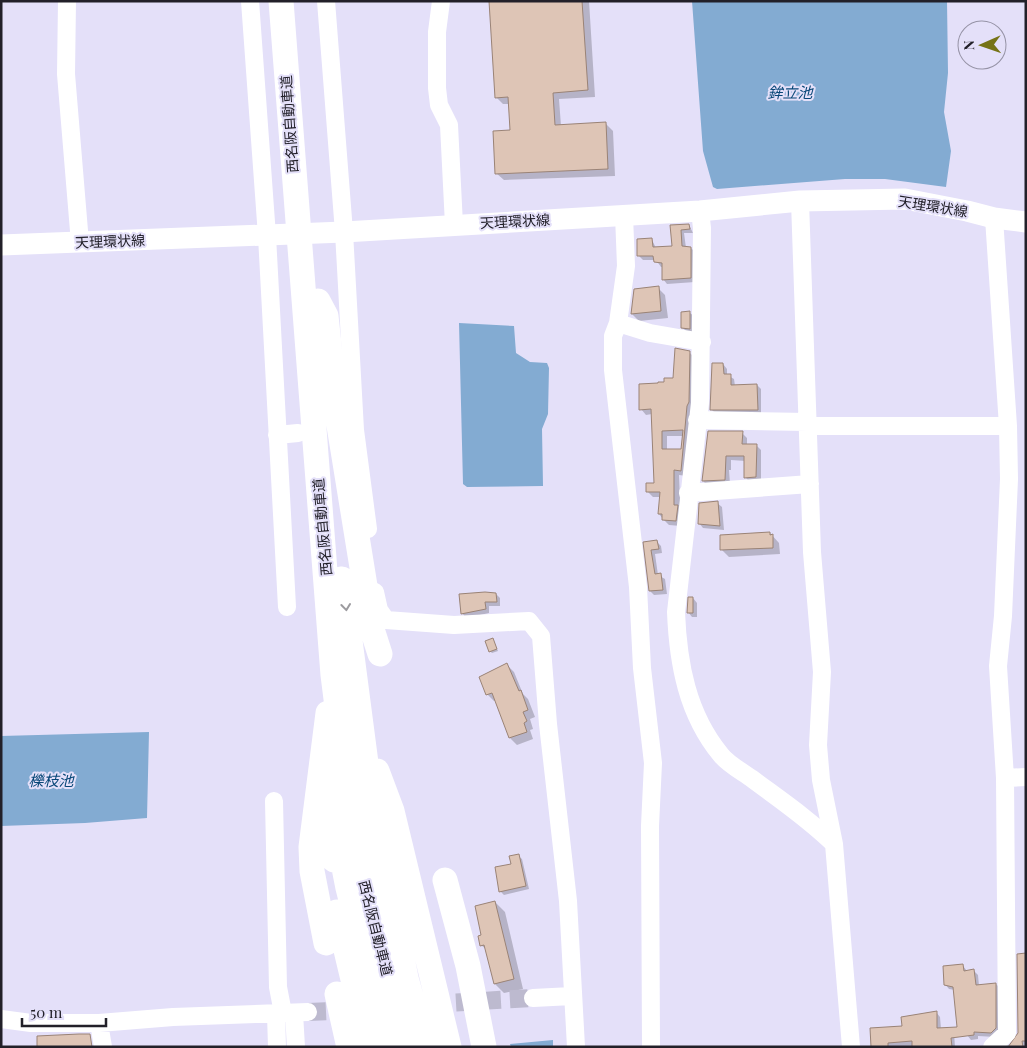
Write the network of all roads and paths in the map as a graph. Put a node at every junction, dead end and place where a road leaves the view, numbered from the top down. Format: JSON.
{"nodes":[{"id":1,"x":67,"y":1,"type":"edge"},
{"id":2,"x":250,"y":1,"type":"edge"},
{"id":3,"x":280,"y":1,"type":"edge"},
{"id":4,"x":296,"y":1,"type":"edge"},
{"id":5,"x":326,"y":1,"type":"edge"},
{"id":6,"x":441,"y":1,"type":"edge"},
{"id":7,"x":800,"y":202,"type":"junction"},
{"id":8,"x":700,"y":211,"type":"junction"},
{"id":9,"x":624,"y":215,"type":"junction"},
{"id":10,"x":994,"y":218,"type":"junction"},
{"id":11,"x":1026,"y":222,"type":"edge"},
{"id":12,"x":454,"y":225,"type":"junction"},
{"id":13,"x":344,"y":232,"type":"junction"},
{"id":14,"x":306,"y":234,"type":"junction"},
{"id":15,"x":267,"y":236,"type":"junction"},
{"id":16,"x":80,"y":242,"type":"junction"},
{"id":17,"x":1,"y":245,"type":"edge"},
{"id":18,"x":318,"y":302,"type":"junction"},
{"id":19,"x":618,"y":323,"type":"junction"},
{"id":20,"x":702,"y":342,"type":"junction"},
{"id":21,"x":697,"y":420,"type":"junction"},
{"id":22,"x":808,"y":424,"type":"junction"},
{"id":23,"x":1008,"y":426,"type":"junction"},
{"id":24,"x":298,"y":433,"type":"dead end"},
{"id":25,"x":277,"y":435,"type":"junction"},
{"id":26,"x":810,"y":484,"type":"junction"},
{"id":27,"x":688,"y":493,"type":"junction"},
{"id":28,"x":287,"y":607,"type":"dead end"},
{"id":29,"x":380,"y":654,"type":"dead end"},
{"id":30,"x":333,"y":675,"type":"junction"},
{"id":31,"x":358,"y":709,"type":"junction"},
{"id":32,"x":376,"y":768,"type":"junction"},
{"id":33,"x":1026,"y":777,"type":"edge"},
{"id":34,"x":1006,"y":778,"type":"junction"},
{"id":35,"x":274,"y":801,"type":"dead end"},
{"id":36,"x":399,"y":815,"type":"junction"},
{"id":37,"x":834,"y":844,"type":"junction"},
{"id":38,"x":572,"y":996,"type":"junction"},
{"id":39,"x":533,"y":998,"type":"tunnel mouth"},
{"id":40,"x":290,"y":1013,"type":"junction"},
{"id":41,"x":1,"y":1019,"type":"edge"},
{"id":42,"x":99,"y":1023,"type":"junction"},
{"id":43,"x":358,"y":1045,"type":"edge"},
{"id":44,"x":103,"y":1047,"type":"edge"},
{"id":45,"x":278,"y":1047,"type":"edge"},
{"id":46,"x":296,"y":1047,"type":"edge"},
{"id":47,"x":379,"y":1047,"type":"edge"},
{"id":48,"x":388,"y":1047,"type":"edge"},
{"id":49,"x":398,"y":1047,"type":"edge"},
{"id":50,"x":407,"y":1047,"type":"edge"},
{"id":51,"x":425,"y":1047,"type":"edge"},
{"id":52,"x":433,"y":1047,"type":"edge"},
{"id":53,"x":440,"y":1047,"type":"edge"},
{"id":54,"x":450,"y":1047,"type":"edge"},
{"id":55,"x":459,"y":1047,"type":"edge"},
{"id":56,"x":467,"y":1047,"type":"edge"},
{"id":57,"x":476,"y":1047,"type":"edge"},
{"id":58,"x":484,"y":1047,"type":"edge"},
{"id":59,"x":576,"y":1047,"type":"edge"},
{"id":60,"x":651,"y":1047,"type":"edge"},
{"id":61,"x":851,"y":1047,"type":"edge"},
{"id":62,"x":992,"y":1047,"type":"edge"}],
"edges":[{"from":1,"to":16,"type":"street"},
{"from":2,"to":15,"type":"street"},
{"from":3,"to":14,"type":"highway","name":"西名阪自動車道"},
{"from":4,"to":14,"type":"highway","name":"西名阪自動車道"},
{"from":5,"to":13,"type":"street"},
{"from":6,"to":12,"type":"street"},
{"from":7,"to":8,"type":"main road","name":"天理環状線"},
{"from":7,"to":10,"type":"main road","name":"天理環状線"},
{"from":7,"to":22,"type":"street"},
{"from":8,"to":9,"type":"main road","name":"天理環状線"},
{"from":8,"to":20,"type":"street"},
{"from":9,"to":12,"type":"main road","name":"天理環状線"},
{"from":9,"to":19,"type":"street"},
{"from":10,"to":11,"type":"main road","name":"天理環状線"},
{"from":10,"to":23,"type":"street"},
{"from":12,"to":13,"type":"main road","name":"天理環状線"},
{"from":13,"to":15,"type":"main road","name":"天理環状線"},
{"from":13,"to":38,"type":"street"},
{"from":14,"to":18,"type":"highway","name":"西名阪自動車道"},
{"from":14,"to":30,"type":"highway","name":"西名阪自動車道"},
{"from":15,"to":16,"type":"main road","name":"天理環状線"},
{"from":15,"to":25,"type":"street"},
{"from":16,"to":17,"type":"main road","name":"天理環状線"},
{"from":18,"to":29,"type":"highway"},
{"from":18,"to":31,"type":"highway","name":"西名阪自動車道","one_way":true},
{"from":19,"to":20,"type":"street"},
{"from":19,"to":60,"type":"street"},
{"from":20,"to":21,"type":"street"},
{"from":21,"to":22,"type":"street"},
{"from":21,"to":27,"type":"street"},
{"from":22,"to":23,"type":"street"},
{"from":22,"to":26,"type":"street"},
{"from":23,"to":34,"type":"street"},
{"from":24,"to":25,"type":"street"},
{"from":25,"to":28,"type":"street"},
{"from":26,"to":27,"type":"street"},
{"from":26,"to":37,"type":"street"},
{"from":27,"to":37,"type":"street"},
{"from":30,"to":43,"type":"highway"},
{"from":30,"to":47,"type":"highway"},
{"from":30,"to":48,"type":"highway"},
{"from":30,"to":49,"type":"highway"},
{"from":30,"to":50,"type":"highway","name":"西名阪自動車道"},
{"from":31,"to":32,"type":"highway"},
{"from":31,"to":51,"type":"highway","name":"西名阪自動車道"},
{"from":31,"to":52,"type":"highway"},
{"from":31,"to":53,"type":"highway"},
{"from":32,"to":36,"type":"highway"},
{"from":32,"to":54,"type":"highway"},
{"from":33,"to":34,"type":"street"},
{"from":34,"to":62,"type":"street"},
{"from":35,"to":40,"type":"street"},
{"from":36,"to":55,"type":"highway"},
{"from":36,"to":56,"type":"highway"},
{"from":37,"to":61,"type":"street"},
{"from":38,"to":39,"type":"street"},
{"from":38,"to":59,"type":"street"},
{"from":40,"to":42,"type":"street"},
{"from":40,"to":45,"type":"street"},
{"from":40,"to":46,"type":"street"},
{"from":41,"to":42,"type":"street"},
{"from":42,"to":44,"type":"street"},
{"from":57,"to":58,"type":"highway"}]}
